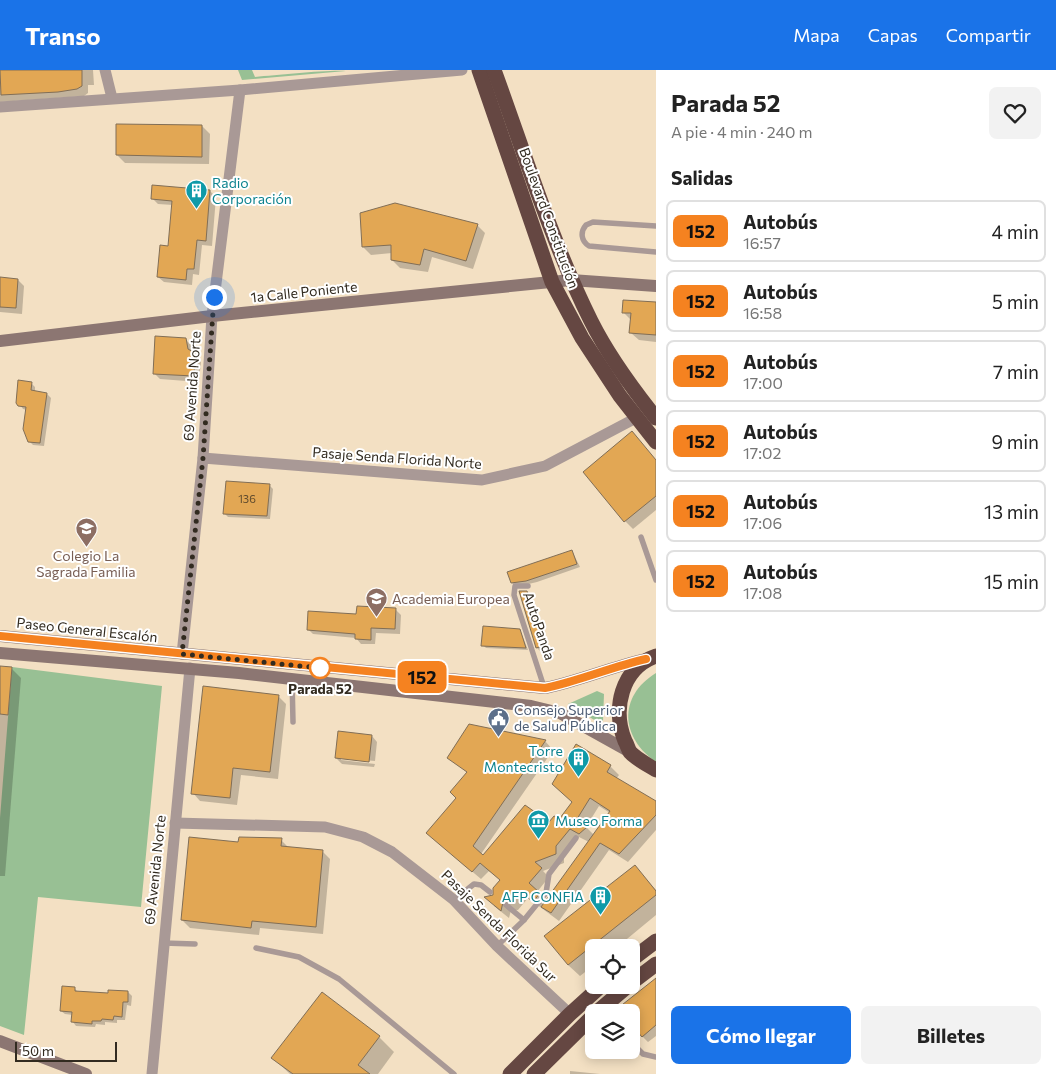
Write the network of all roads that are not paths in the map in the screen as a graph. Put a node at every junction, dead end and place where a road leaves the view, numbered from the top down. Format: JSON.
{"nodes":[{"id":1,"x":105,"y":70,"type":"edge"},
{"id":2,"x":462,"y":70,"type":"edge"},
{"id":3,"x":479,"y":70,"type":"edge"},
{"id":4,"x":494,"y":70,"type":"edge"},
{"id":5,"x":240,"y":90,"type":"junction"},
{"id":6,"x":112,"y":98,"type":"junction"},
{"id":7,"x":0,"y":107,"type":"edge"},
{"id":8,"x":656,"y":226,"type":"edge"},
{"id":9,"x":656,"y":252,"type":"edge"},
{"id":10,"x":571,"y":280,"type":"junction"},
{"id":11,"x":552,"y":282,"type":"junction"},
{"id":12,"x":656,"y":286,"type":"edge"},
{"id":13,"x":212,"y":316,"type":"junction"},
{"id":14,"x":0,"y":341,"type":"edge"},
{"id":15,"x":636,"y":418,"type":"junction"},
{"id":16,"x":656,"y":418,"type":"edge"},
{"id":17,"x":656,"y":442,"type":"edge"},
{"id":18,"x":203,"y":458,"type":"junction"},
{"id":19,"x":641,"y":537,"type":"dead end"},
{"id":20,"x":656,"y":580,"type":"edge"},
{"id":21,"x":528,"y":586,"type":"dead end"},
{"id":22,"x":0,"y":636,"type":"edge"},
{"id":23,"x":182,"y":654,"type":"junction"},
{"id":24,"x":4,"y":656,"type":"edge"},
{"id":25,"x":651,"y":658,"type":"edge"},
{"id":26,"x":190,"y":668,"type":"junction"},
{"id":27,"x":292,"y":678,"type":"junction"},
{"id":28,"x":545,"y":688,"type":"junction"},
{"id":29,"x":293,"y":722,"type":"dead end"},
{"id":30,"x":630,"y":752,"type":"junction"},
{"id":31,"x":656,"y":770,"type":"edge"},
{"id":32,"x":175,"y":824,"type":"junction"},
{"id":33,"x":576,"y":838,"type":"dead end"},
{"id":34,"x":490,"y":892,"type":"dead end"},
{"id":35,"x":454,"y":900,"type":"junction"},
{"id":36,"x":506,"y":905,"type":"dead end"},
{"id":37,"x":524,"y":920,"type":"junction"},
{"id":38,"x":656,"y":941,"type":"edge"},
{"id":39,"x":163,"y":943,"type":"junction"},
{"id":40,"x":195,"y":944,"type":"dead end"},
{"id":41,"x":498,"y":946,"type":"junction"},
{"id":42,"x":256,"y":948,"type":"dead end"},
{"id":43,"x":640,"y":953,"type":"edge"},
{"id":44,"x":656,"y":964,"type":"edge"},
{"id":45,"x":640,"y":976,"type":"edge"},
{"id":46,"x":592,"y":994,"type":"edge"},
{"id":47,"x":619,"y":994,"type":"edge"},
{"id":48,"x":607,"y":1004,"type":"edge"},
{"id":49,"x":570,"y":1014,"type":"junction"},
{"id":50,"x":585,"y":1025,"type":"edge"},
{"id":51,"x":0,"y":1041,"type":"edge"},
{"id":52,"x":640,"y":1051,"type":"edge"},
{"id":53,"x":656,"y":1057,"type":"edge"},
{"id":54,"x":86,"y":1074,"type":"edge"},
{"id":55,"x":152,"y":1074,"type":"edge"},
{"id":56,"x":454,"y":1074,"type":"edge"},
{"id":57,"x":510,"y":1074,"type":"edge"},
{"id":58,"x":534,"y":1074,"type":"edge"}],
"edges":[{"from":1,"to":6,"type":"street"},
{"from":2,"to":5,"type":"street"},
{"from":3,"to":11,"type":"highway","name":"Boulevard Constitución"},
{"from":4,"to":10,"type":"highway","name":"Boulevard Constitución"},
{"from":5,"to":6,"type":"street"},
{"from":5,"to":13,"type":"street","name":"69 Avenida Norte"},
{"from":6,"to":7,"type":"street"},
{"from":8,"to":9,"type":"lane"},
{"from":10,"to":11,"type":"main road","name":"1a Calle Poniente"},
{"from":10,"to":12,"type":"main road"},
{"from":10,"to":16,"type":"highway","name":"Boulevard Constitución"},
{"from":11,"to":13,"type":"main road","name":"1a Calle Poniente"},
{"from":11,"to":15,"type":"highway","name":"Boulevard Constitución"},
{"from":13,"to":14,"type":"main road","name":"1a Calle Poniente"},
{"from":13,"to":18,"type":"street","name":"69 Avenida Norte"},
{"from":15,"to":17,"type":"highway","name":"Boulevard Constitución"},
{"from":15,"to":18,"type":"street","name":"Pasaje Senda Florida Norte"},
{"from":18,"to":23,"type":"street","name":"69 Avenida Norte"},
{"from":19,"to":20,"type":"lane"},
{"from":21,"to":28,"type":"lane","name":"AutoPanda"},
{"from":22,"to":23,"type":"main road","name":"Paseo General Escalón"},
{"from":23,"to":28,"type":"main road","name":"Paseo General Escalón"},
{"from":24,"to":26,"type":"main road","name":"Paseo General Escalón"},
{"from":25,"to":28,"type":"main road","name":"Paseo General Escalón"},
{"from":25,"to":30,"type":"highway"},
{"from":26,"to":27,"type":"main road","name":"Paseo General Escalón"},
{"from":26,"to":32,"type":"street","name":"69 Avenida Norte"},
{"from":27,"to":29,"type":"lane"},
{"from":27,"to":30,"type":"main road","name":"Paseo General Escalón"},
{"from":30,"to":31,"type":"highway"},
{"from":32,"to":35,"type":"street","name":"Pasaje Senda Florida Sur"},
{"from":32,"to":39,"type":"street","name":"69 Avenida Norte"},
{"from":33,"to":37,"type":"lane"},
{"from":34,"to":35,"type":"lane"},
{"from":35,"to":41,"type":"street","name":"Pasaje Senda Florida Sur"},
{"from":36,"to":37,"type":"lane"},
{"from":37,"to":41,"type":"lane"},
{"from":38,"to":43,"type":"highway"},
{"from":39,"to":40,"type":"lane"},
{"from":39,"to":55,"type":"street","name":"69 Avenida Norte"},
{"from":41,"to":49,"type":"street","name":"Pasaje Senda Florida Sur"},
{"from":42,"to":56,"type":"lane"},
{"from":44,"to":45,"type":"highway"},
{"from":46,"to":49,"type":"highway"},
{"from":47,"to":48,"type":"highway"},
{"from":49,"to":57,"type":"highway"},
{"from":50,"to":58,"type":"highway"},
{"from":51,"to":54,"type":"main road"},
{"from":52,"to":53,"type":"lane"}]}
